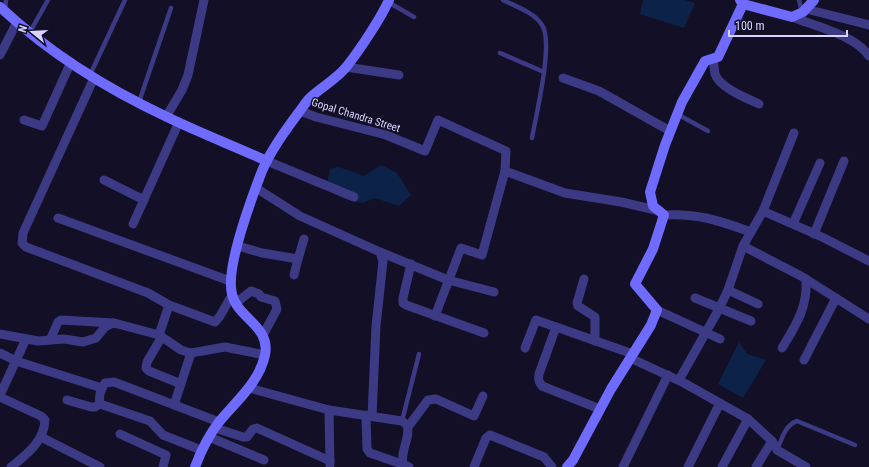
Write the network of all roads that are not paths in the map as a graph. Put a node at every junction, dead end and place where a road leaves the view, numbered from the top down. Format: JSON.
{"nodes":[{"id":1,"x":6,"y":0,"type":"edge"},
{"id":2,"x":48,"y":0,"type":"edge"},
{"id":3,"x":125,"y":0,"type":"edge"},
{"id":4,"x":204,"y":0,"type":"edge"},
{"id":5,"x":503,"y":0,"type":"edge"},
{"id":6,"x":799,"y":0,"type":"edge"},
{"id":7,"x":814,"y":0,"type":"edge"},
{"id":8,"x":389,"y":1,"type":"edge"},
{"id":9,"x":741,"y":2,"type":"edge"},
{"id":10,"x":171,"y":8,"type":"dead end"},
{"id":11,"x":3,"y":9,"type":"edge"},
{"id":12,"x":804,"y":11,"type":"junction"},
{"id":13,"x":414,"y":17,"type":"dead end"},
{"id":14,"x":792,"y":17,"type":"junction"},
{"id":15,"x":17,"y":22,"type":"junction"},
{"id":16,"x":869,"y":25,"type":"edge"},
{"id":17,"x":30,"y":32,"type":"junction"},
{"id":18,"x":500,"y":53,"type":"dead end"},
{"id":19,"x":0,"y":55,"type":"edge"},
{"id":20,"x":869,"y":56,"type":"edge"},
{"id":21,"x":713,"y":58,"type":"junction"},
{"id":22,"x":71,"y":62,"type":"junction"},
{"id":23,"x":346,"y":67,"type":"junction"},
{"id":24,"x":544,"y":72,"type":"junction"},
{"id":25,"x":399,"y":75,"type":"dead end"},
{"id":26,"x":92,"y":76,"type":"junction"},
{"id":27,"x":563,"y":78,"type":"dead end"},
{"id":28,"x":139,"y":102,"type":"junction"},
{"id":29,"x":759,"y":104,"type":"dead end"},
{"id":30,"x":300,"y":111,"type":"junction"},
{"id":31,"x":677,"y":114,"type":"junction"},
{"id":32,"x":166,"y":117,"type":"junction"},
{"id":33,"x":24,"y":120,"type":"dead end"},
{"id":34,"x":179,"y":122,"type":"junction"},
{"id":35,"x":670,"y":131,"type":"junction"},
{"id":36,"x":708,"y":131,"type":"dead end"},
{"id":37,"x":794,"y":133,"type":"dead end"},
{"id":38,"x":532,"y":138,"type":"dead end"},
{"id":39,"x":267,"y":161,"type":"junction"},
{"id":40,"x":844,"y":161,"type":"dead end"},
{"id":41,"x":820,"y":163,"type":"dead end"},
{"id":42,"x":505,"y":171,"type":"junction"},
{"id":43,"x":104,"y":180,"type":"dead end"},
{"id":44,"x":256,"y":188,"type":"junction"},
{"id":45,"x":354,"y":197,"type":"dead end"},
{"id":46,"x":144,"y":200,"type":"junction"},
{"id":47,"x":763,"y":211,"type":"junction"},
{"id":48,"x":662,"y":213,"type":"junction"},
{"id":49,"x":58,"y":218,"type":"dead end"},
{"id":50,"x":133,"y":224,"type":"dead end"},
{"id":51,"x":793,"y":224,"type":"junction"},
{"id":52,"x":751,"y":232,"type":"junction"},
{"id":53,"x":814,"y":234,"type":"junction"},
{"id":54,"x":304,"y":239,"type":"dead end"},
{"id":55,"x":238,"y":246,"type":"junction"},
{"id":56,"x":743,"y":246,"type":"junction"},
{"id":57,"x":380,"y":252,"type":"junction"},
{"id":58,"x":298,"y":259,"type":"junction"},
{"id":59,"x":869,"y":261,"type":"edge"},
{"id":60,"x":411,"y":264,"type":"junction"},
{"id":61,"x":294,"y":276,"type":"dead end"},
{"id":62,"x":584,"y":279,"type":"dead end"},
{"id":63,"x":806,"y":279,"type":"junction"},
{"id":64,"x":448,"y":280,"type":"junction"},
{"id":65,"x":230,"y":281,"type":"junction"},
{"id":66,"x":728,"y":290,"type":"junction"},
{"id":67,"x":494,"y":292,"type":"dead end"},
{"id":68,"x":695,"y":298,"type":"dead end"},
{"id":69,"x":836,"y":298,"type":"junction"},
{"id":70,"x":234,"y":299,"type":"junction"},
{"id":71,"x":758,"y":304,"type":"dead end"},
{"id":72,"x":170,"y":305,"type":"junction"},
{"id":73,"x":719,"y":309,"type":"junction"},
{"id":74,"x":657,"y":310,"type":"junction"},
{"id":75,"x":435,"y":316,"type":"junction"},
{"id":76,"x":869,"y":318,"type":"edge"},
{"id":77,"x":751,"y":321,"type":"dead end"},
{"id":78,"x":113,"y":323,"type":"junction"},
{"id":79,"x":556,"y":327,"type":"junction"},
{"id":80,"x":705,"y":332,"type":"junction"},
{"id":81,"x":484,"y":333,"type":"dead end"},
{"id":82,"x":0,"y":334,"type":"edge"},
{"id":83,"x":263,"y":335,"type":"junction"},
{"id":84,"x":160,"y":336,"type":"junction"},
{"id":85,"x":26,"y":339,"type":"junction"},
{"id":86,"x":720,"y":339,"type":"dead end"},
{"id":87,"x":50,"y":340,"type":"junction"},
{"id":88,"x":595,"y":341,"type":"junction"},
{"id":89,"x":525,"y":348,"type":"dead end"},
{"id":90,"x":782,"y":348,"type":"dead end"},
{"id":91,"x":0,"y":353,"type":"edge"},
{"id":92,"x":191,"y":353,"type":"junction"},
{"id":93,"x":419,"y":354,"type":"dead end"},
{"id":94,"x":265,"y":355,"type":"junction"},
{"id":95,"x":632,"y":356,"type":"junction"},
{"id":96,"x":804,"y":360,"type":"dead end"},
{"id":97,"x":16,"y":361,"type":"junction"},
{"id":98,"x":668,"y":375,"type":"junction"},
{"id":99,"x":679,"y":380,"type":"junction"},
{"id":100,"x":181,"y":384,"type":"junction"},
{"id":101,"x":102,"y":388,"type":"junction"},
{"id":102,"x":249,"y":388,"type":"junction"},
{"id":103,"x":0,"y":396,"type":"edge"},
{"id":104,"x":483,"y":396,"type":"dead end"},
{"id":105,"x":67,"y":400,"type":"dead end"},
{"id":106,"x":100,"y":404,"type":"junction"},
{"id":107,"x":720,"y":404,"type":"junction"},
{"id":108,"x":174,"y":405,"type":"junction"},
{"id":109,"x":600,"y":409,"type":"junction"},
{"id":110,"x":329,"y":410,"type":"junction"},
{"id":111,"x":369,"y":415,"type":"junction"},
{"id":112,"x":748,"y":419,"type":"junction"},
{"id":113,"x":405,"y":424,"type":"junction"},
{"id":114,"x":217,"y":425,"type":"junction"},
{"id":115,"x":120,"y":434,"type":"dead end"},
{"id":116,"x":41,"y":437,"type":"junction"},
{"id":117,"x":209,"y":437,"type":"junction"},
{"id":118,"x":772,"y":441,"type":"junction"},
{"id":119,"x":855,"y":445,"type":"dead end"},
{"id":120,"x":201,"y":450,"type":"junction"},
{"id":121,"x":777,"y":450,"type":"junction"},
{"id":122,"x":264,"y":460,"type":"dead end"},
{"id":123,"x":399,"y":462,"type":"edge"},
{"id":124,"x":330,"y":464,"type":"edge"},
{"id":125,"x":11,"y":467,"type":"edge"},
{"id":126,"x":100,"y":467,"type":"edge"},
{"id":127,"x":163,"y":467,"type":"edge"},
{"id":128,"x":195,"y":467,"type":"edge"},
{"id":129,"x":409,"y":467,"type":"edge"},
{"id":130,"x":474,"y":467,"type":"edge"},
{"id":131,"x":552,"y":467,"type":"edge"},
{"id":132,"x":567,"y":467,"type":"edge"},
{"id":133,"x":623,"y":467,"type":"edge"},
{"id":134,"x":688,"y":467,"type":"edge"},
{"id":135,"x":722,"y":467,"type":"edge"},
{"id":136,"x":756,"y":467,"type":"edge"},
{"id":137,"x":806,"y":467,"type":"edge"}],
"edges":[{"from":1,"to":11,"type":"lane"},
{"from":2,"to":17,"type":"lane"},
{"from":3,"to":26,"type":"lane"},
{"from":4,"to":32,"type":"street"},
{"from":5,"to":24,"type":"lane"},
{"from":6,"to":12,"type":"lane"},
{"from":7,"to":12,"type":"street"},
{"from":8,"to":13,"type":"lane"},
{"from":8,"to":23,"type":"street"},
{"from":9,"to":14,"type":"street"},
{"from":9,"to":21,"type":"street"},
{"from":10,"to":28,"type":"lane"},
{"from":11,"to":15,"type":"street"},
{"from":12,"to":14,"type":"street"},
{"from":12,"to":16,"type":"street"},
{"from":14,"to":20,"type":"street"},
{"from":15,"to":17,"type":"street"},
{"from":15,"to":19,"type":"street"},
{"from":17,"to":22,"type":"street"},
{"from":18,"to":24,"type":"lane"},
{"from":21,"to":29,"type":"street"},
{"from":21,"to":31,"type":"street"},
{"from":22,"to":26,"type":"street"},
{"from":22,"to":33,"type":"street"},
{"from":23,"to":25,"type":"street"},
{"from":23,"to":30,"type":"street"},
{"from":24,"to":38,"type":"lane"},
{"from":26,"to":28,"type":"street"},
{"from":26,"to":72,"type":"street"},
{"from":27,"to":35,"type":"street"},
{"from":28,"to":32,"type":"street"},
{"from":30,"to":39,"type":"street"},
{"from":30,"to":42,"type":"street","name":"Gopal Chandra Street"},
{"from":31,"to":35,"type":"street"},
{"from":31,"to":36,"type":"lane"},
{"from":32,"to":34,"type":"street"},
{"from":34,"to":39,"type":"street"},
{"from":34,"to":46,"type":"street"},
{"from":35,"to":48,"type":"street"},
{"from":37,"to":47,"type":"street"},
{"from":39,"to":44,"type":"street"},
{"from":39,"to":45,"type":"street"},
{"from":40,"to":53,"type":"street"},
{"from":41,"to":51,"type":"street"},
{"from":42,"to":48,"type":"street"},
{"from":42,"to":64,"type":"street"},
{"from":43,"to":46,"type":"street"},
{"from":44,"to":55,"type":"street"},
{"from":44,"to":57,"type":"street"},
{"from":46,"to":50,"type":"street"},
{"from":47,"to":51,"type":"street"},
{"from":47,"to":52,"type":"street"},
{"from":48,"to":52,"type":"street"},
{"from":48,"to":74,"type":"street"},
{"from":49,"to":65,"type":"street"},
{"from":51,"to":53,"type":"street"},
{"from":52,"to":56,"type":"street"},
{"from":53,"to":59,"type":"street"},
{"from":54,"to":58,"type":"street"},
{"from":55,"to":58,"type":"street"},
{"from":55,"to":65,"type":"street"},
{"from":56,"to":63,"type":"street"},
{"from":56,"to":66,"type":"street"},
{"from":57,"to":60,"type":"street"},
{"from":57,"to":111,"type":"street"},
{"from":58,"to":61,"type":"street"},
{"from":60,"to":64,"type":"street"},
{"from":60,"to":75,"type":"street"},
{"from":62,"to":88,"type":"street"},
{"from":63,"to":69,"type":"street"},
{"from":63,"to":90,"type":"street"},
{"from":64,"to":67,"type":"street"},
{"from":64,"to":75,"type":"street"},
{"from":65,"to":70,"type":"street"},
{"from":66,"to":71,"type":"street"},
{"from":66,"to":73,"type":"street"},
{"from":68,"to":73,"type":"street"},
{"from":69,"to":76,"type":"street"},
{"from":69,"to":96,"type":"street"},
{"from":70,"to":72,"type":"street"},
{"from":70,"to":83,"type":"street"},
{"from":70,"to":83,"type":"street"},
{"from":72,"to":84,"type":"street"},
{"from":73,"to":77,"type":"street"},
{"from":73,"to":80,"type":"street"},
{"from":74,"to":80,"type":"street"},
{"from":74,"to":95,"type":"street"},
{"from":75,"to":81,"type":"street"},
{"from":78,"to":84,"type":"street"},
{"from":78,"to":87,"type":"street"},
{"from":78,"to":87,"type":"street"},
{"from":79,"to":88,"type":"street"},
{"from":79,"to":89,"type":"street"},
{"from":79,"to":109,"type":"street"},
{"from":80,"to":86,"type":"street"},
{"from":80,"to":99,"type":"street"},
{"from":82,"to":85,"type":"street"},
{"from":83,"to":94,"type":"street"},
{"from":84,"to":92,"type":"street"},
{"from":84,"to":100,"type":"street"},
{"from":85,"to":87,"type":"street"},
{"from":85,"to":97,"type":"street"},
{"from":88,"to":95,"type":"street"},
{"from":91,"to":97,"type":"street"},
{"from":92,"to":94,"type":"street"},
{"from":92,"to":100,"type":"street"},
{"from":93,"to":113,"type":"lane"},
{"from":94,"to":102,"type":"street"},
{"from":95,"to":98,"type":"street"},
{"from":95,"to":109,"type":"street"},
{"from":97,"to":101,"type":"street"},
{"from":97,"to":103,"type":"street"},
{"from":98,"to":99,"type":"street"},
{"from":98,"to":133,"type":"street"},
{"from":99,"to":107,"type":"street"},
{"from":100,"to":108,"type":"street"},
{"from":101,"to":106,"type":"street"},
{"from":101,"to":108,"type":"street"},
{"from":102,"to":110,"type":"street"},
{"from":102,"to":114,"type":"street"},
{"from":103,"to":116,"type":"street"},
{"from":104,"to":113,"type":"street"},
{"from":105,"to":106,"type":"street"},
{"from":106,"to":120,"type":"street"},
{"from":107,"to":112,"type":"street"},
{"from":107,"to":134,"type":"street"},
{"from":108,"to":114,"type":"street"},
{"from":109,"to":132,"type":"street"},
{"from":110,"to":111,"type":"street"},
{"from":110,"to":124,"type":"street"},
{"from":111,"to":113,"type":"street"},
{"from":111,"to":123,"type":"street"},
{"from":112,"to":118,"type":"street"},
{"from":112,"to":135,"type":"street"},
{"from":113,"to":123,"type":"street"},
{"from":114,"to":117,"type":"street"},
{"from":114,"to":124,"type":"street"},
{"from":115,"to":127,"type":"street"},
{"from":116,"to":125,"type":"street"},
{"from":116,"to":126,"type":"street"},
{"from":117,"to":120,"type":"street"},
{"from":117,"to":122,"type":"street"},
{"from":118,"to":121,"type":"street"},
{"from":118,"to":136,"type":"street"},
{"from":119,"to":121,"type":"lane"},
{"from":120,"to":128,"type":"street"},
{"from":121,"to":137,"type":"street"},
{"from":123,"to":129,"type":"street"},
{"from":130,"to":131,"type":"street"}]}
